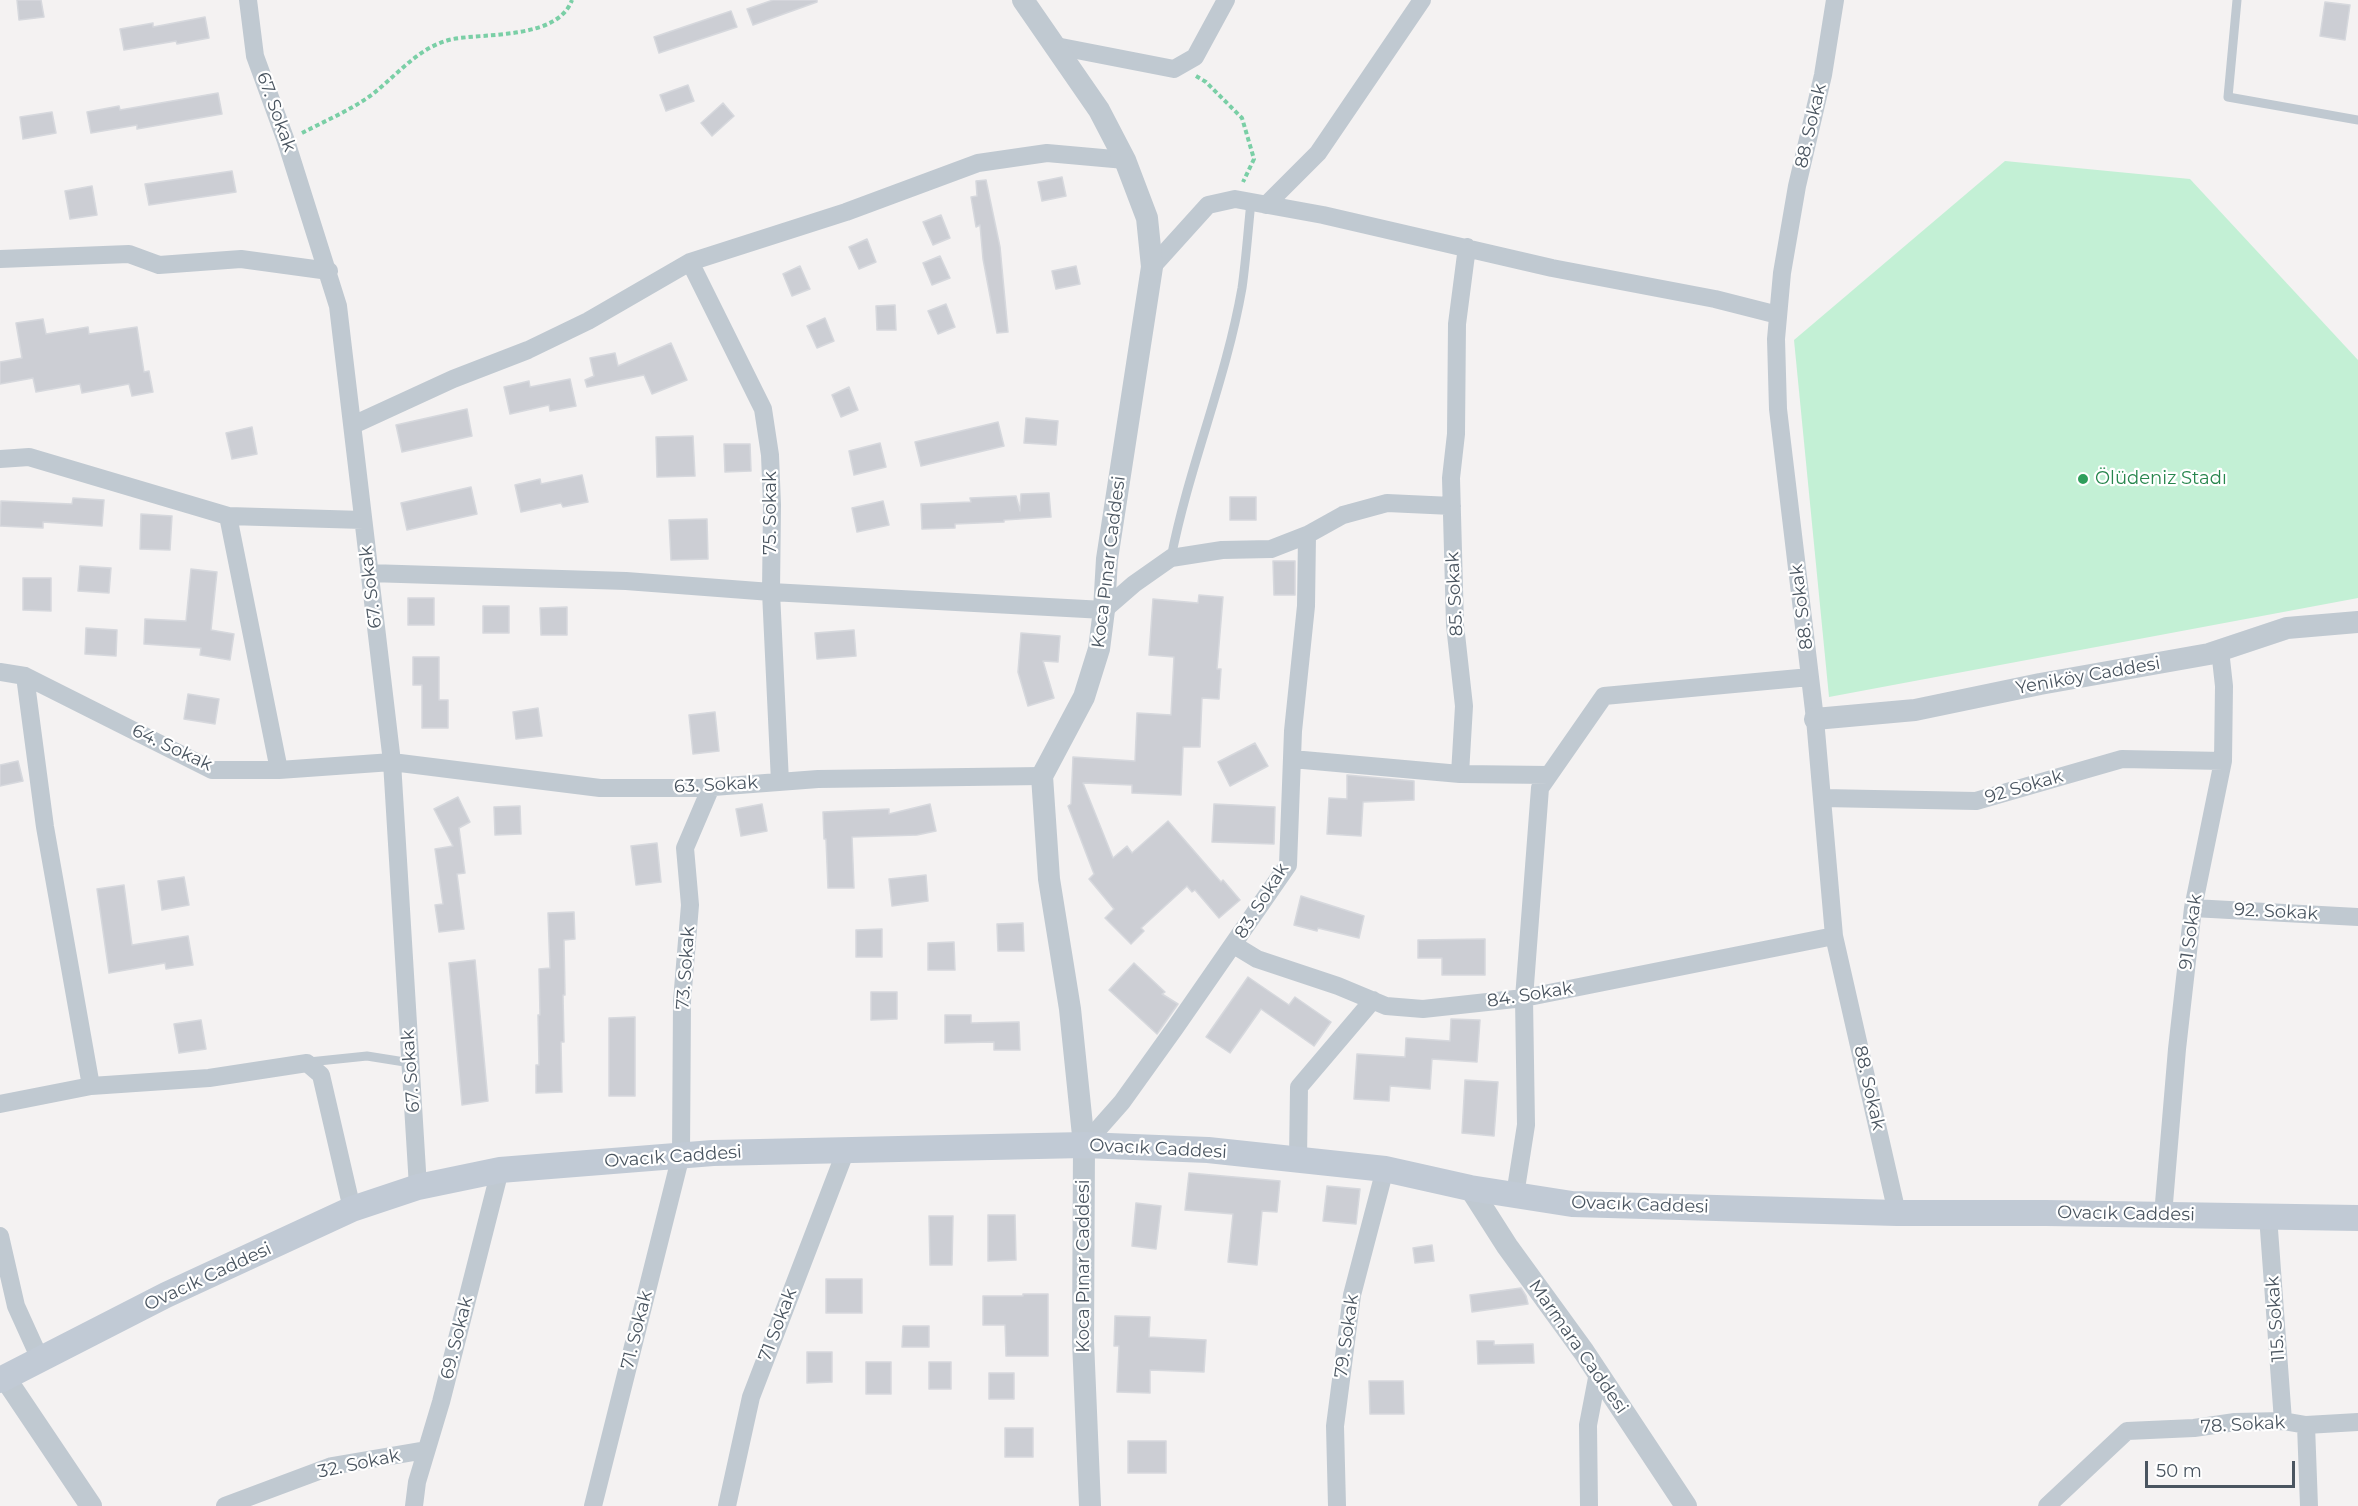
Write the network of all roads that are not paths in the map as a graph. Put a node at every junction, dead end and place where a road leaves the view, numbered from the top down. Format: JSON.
{"nodes":[{"id":1,"x":248,"y":0,"type":"edge"},
{"id":2,"x":1023,"y":0,"type":"edge"},
{"id":3,"x":1226,"y":0,"type":"edge"},
{"id":4,"x":1422,"y":0,"type":"edge"},
{"id":5,"x":1835,"y":0,"type":"edge"},
{"id":6,"x":2237,"y":0,"type":"edge"},
{"id":7,"x":1056,"y":46,"type":"junction"},
{"id":8,"x":2358,"y":120,"type":"edge"},
{"id":9,"x":1125,"y":160,"type":"junction"},
{"id":10,"x":1250,"y":202,"type":"junction"},
{"id":11,"x":1467,"y":247,"type":"junction"},
{"id":12,"x":0,"y":259,"type":"edge"},
{"id":13,"x":690,"y":262,"type":"junction"},
{"id":14,"x":1152,"y":267,"type":"junction"},
{"id":15,"x":329,"y":271,"type":"junction"},
{"id":16,"x":1778,"y":315,"type":"junction"},
{"id":17,"x":353,"y":425,"type":"junction"},
{"id":18,"x":0,"y":459,"type":"edge"},
{"id":19,"x":1452,"y":506,"type":"junction"},
{"id":20,"x":228,"y":516,"type":"junction"},
{"id":21,"x":363,"y":520,"type":"junction"},
{"id":22,"x":1307,"y":535,"type":"junction"},
{"id":23,"x":1171,"y":558,"type":"junction"},
{"id":24,"x":369,"y":573,"type":"junction"},
{"id":25,"x":771,"y":592,"type":"junction"},
{"id":26,"x":1104,"y":610,"type":"junction"},
{"id":27,"x":2358,"y":622,"type":"edge"},
{"id":28,"x":2220,"y":650,"type":"junction"},
{"id":29,"x":0,"y":672,"type":"edge"},
{"id":30,"x":25,"y":676,"type":"junction"},
{"id":31,"x":1810,"y":677,"type":"junction"},
{"id":32,"x":1815,"y":719,"type":"junction"},
{"id":33,"x":1292,"y":759,"type":"junction"},
{"id":34,"x":2223,"y":761,"type":"junction"},
{"id":35,"x":392,"y":762,"type":"junction"},
{"id":36,"x":279,"y":770,"type":"junction"},
{"id":37,"x":1460,"y":774,"type":"junction"},
{"id":38,"x":1549,"y":775,"type":"junction"},
{"id":39,"x":1042,"y":776,"type":"junction"},
{"id":40,"x":780,"y":782,"type":"junction"},
{"id":41,"x":711,"y":787,"type":"junction"},
{"id":42,"x":1822,"y":798,"type":"junction"},
{"id":43,"x":2193,"y":908,"type":"junction"},
{"id":44,"x":2358,"y":916,"type":"edge"},
{"id":45,"x":1834,"y":936,"type":"junction"},
{"id":46,"x":1234,"y":945,"type":"junction"},
{"id":47,"x":1524,"y":998,"type":"junction"},
{"id":48,"x":1373,"y":1000,"type":"junction"},
{"id":49,"x":308,"y":1063,"type":"junction"},
{"id":50,"x":411,"y":1064,"type":"junction"},
{"id":51,"x":91,"y":1086,"type":"junction"},
{"id":52,"x":0,"y":1104,"type":"edge"},
{"id":53,"x":1084,"y":1145,"type":"junction"},
{"id":54,"x":846,"y":1150,"type":"junction"},
{"id":55,"x":681,"y":1155,"type":"junction"},
{"id":56,"x":1298,"y":1160,"type":"junction"},
{"id":57,"x":1385,"y":1169,"type":"junction"},
{"id":58,"x":500,"y":1170,"type":"junction"},
{"id":59,"x":418,"y":1187,"type":"junction"},
{"id":60,"x":1470,"y":1188,"type":"junction"},
{"id":61,"x":1515,"y":1195,"type":"junction"},
{"id":62,"x":352,"y":1209,"type":"junction"},
{"id":63,"x":1897,"y":1213,"type":"junction"},
{"id":64,"x":2163,"y":1215,"type":"junction"},
{"id":65,"x":2268,"y":1216,"type":"junction"},
{"id":66,"x":2358,"y":1218,"type":"edge"},
{"id":67,"x":0,"y":1236,"type":"edge"},
{"id":68,"x":40,"y":1359,"type":"junction"},
{"id":69,"x":1598,"y":1373,"type":"junction"},
{"id":70,"x":2,"y":1379,"type":"edge"},
{"id":71,"x":2283,"y":1421,"type":"junction"},
{"id":72,"x":2358,"y":1422,"type":"edge"},
{"id":73,"x":2306,"y":1425,"type":"junction"},
{"id":74,"x":426,"y":1450,"type":"junction"},
{"id":75,"x":91,"y":1506,"type":"edge"},
{"id":76,"x":225,"y":1506,"type":"edge"},
{"id":77,"x":414,"y":1506,"type":"edge"},
{"id":78,"x":593,"y":1506,"type":"edge"},
{"id":79,"x":728,"y":1506,"type":"edge"},
{"id":80,"x":1090,"y":1506,"type":"edge"},
{"id":81,"x":1337,"y":1506,"type":"edge"},
{"id":82,"x":1589,"y":1506,"type":"edge"},
{"id":83,"x":1686,"y":1506,"type":"edge"},
{"id":84,"x":2047,"y":1506,"type":"edge"},
{"id":85,"x":2309,"y":1506,"type":"edge"}],
"edges":[{"from":1,"to":15,"type":"street","name":"67. Sokak"},
{"from":2,"to":7,"type":"street","name":"Koca Pınar Caddesi"},
{"from":3,"to":7,"type":"street"},
{"from":4,"to":10,"type":"street"},
{"from":5,"to":16,"type":"street","name":"88. Sokak"},
{"from":6,"to":8,"type":"lane"},
{"from":7,"to":9,"type":"street","name":"Koca Pınar Caddesi"},
{"from":9,"to":13,"type":"street"},
{"from":9,"to":14,"type":"street","name":"Koca Pınar Caddesi"},
{"from":10,"to":11,"type":"street"},
{"from":10,"to":14,"type":"street"},
{"from":10,"to":23,"type":"lane"},
{"from":11,"to":16,"type":"street"},
{"from":11,"to":19,"type":"street","name":"85. Sokak"},
{"from":12,"to":15,"type":"street"},
{"from":13,"to":17,"type":"street"},
{"from":13,"to":25,"type":"street","name":"75. Sokak"},
{"from":14,"to":26,"type":"street","name":"Koca Pınar Caddesi"},
{"from":15,"to":17,"type":"street","name":"67. Sokak"},
{"from":16,"to":31,"type":"street","name":"88. Sokak"},
{"from":17,"to":21,"type":"street","name":"67. Sokak"},
{"from":18,"to":20,"type":"street"},
{"from":19,"to":22,"type":"street"},
{"from":19,"to":37,"type":"street","name":"85. Sokak"},
{"from":20,"to":21,"type":"street"},
{"from":20,"to":36,"type":"street"},
{"from":21,"to":24,"type":"street","name":"67. Sokak"},
{"from":22,"to":23,"type":"street"},
{"from":22,"to":33,"type":"street","name":"83. Sokak"},
{"from":23,"to":26,"type":"street"},
{"from":24,"to":25,"type":"street"},
{"from":24,"to":35,"type":"street","name":"67. Sokak"},
{"from":25,"to":26,"type":"street"},
{"from":25,"to":40,"type":"street","name":"75. Sokak"},
{"from":26,"to":39,"type":"street","name":"Koca Pınar Caddesi"},
{"from":27,"to":28,"type":"street","name":"Yeniköy Caddesi"},
{"from":28,"to":32,"type":"street","name":"Yeniköy Caddesi"},
{"from":28,"to":34,"type":"street","name":"91 Sokak"},
{"from":29,"to":30,"type":"street","name":"64. Sokak"},
{"from":30,"to":36,"type":"street","name":"64. Sokak"},
{"from":30,"to":51,"type":"street"},
{"from":31,"to":32,"type":"street","name":"88. Sokak"},
{"from":31,"to":38,"type":"street"},
{"from":32,"to":42,"type":"street","name":"88. Sokak"},
{"from":33,"to":37,"type":"street"},
{"from":33,"to":46,"type":"street","name":"83. Sokak"},
{"from":34,"to":42,"type":"street","name":"92 Sokak"},
{"from":34,"to":43,"type":"street","name":"91 Sokak"},
{"from":35,"to":36,"type":"street","name":"64. Sokak"},
{"from":35,"to":41,"type":"street","name":"63. Sokak"},
{"from":35,"to":50,"type":"street","name":"67. Sokak"},
{"from":37,"to":38,"type":"street"},
{"from":38,"to":47,"type":"street"},
{"from":39,"to":40,"type":"street","name":"63. Sokak"},
{"from":39,"to":53,"type":"street","name":"Koca Pınar Caddesi"},
{"from":40,"to":41,"type":"street","name":"63. Sokak"},
{"from":41,"to":55,"type":"street","name":"73. Sokak"},
{"from":42,"to":45,"type":"street","name":"88. Sokak"},
{"from":43,"to":44,"type":"street","name":"92. Sokak"},
{"from":43,"to":64,"type":"street","name":"91 Sokak"},
{"from":45,"to":47,"type":"street","name":"84. Sokak"},
{"from":45,"to":63,"type":"street","name":"88. Sokak"},
{"from":46,"to":48,"type":"street","name":"84. Sokak"},
{"from":46,"to":53,"type":"street","name":"83. Sokak"},
{"from":47,"to":48,"type":"street","name":"84. Sokak"},
{"from":47,"to":61,"type":"street"},
{"from":48,"to":56,"type":"street"},
{"from":49,"to":50,"type":"lane"},
{"from":49,"to":51,"type":"street"},
{"from":49,"to":62,"type":"street"},
{"from":50,"to":59,"type":"street","name":"67. Sokak"},
{"from":51,"to":52,"type":"street"},
{"from":53,"to":54,"type":"main road","name":"Ovacık Caddesi"},
{"from":53,"to":56,"type":"main road","name":"Ovacık Caddesi"},
{"from":53,"to":80,"type":"street","name":"Koca Pınar Caddesi"},
{"from":54,"to":55,"type":"main road","name":"Ovacık Caddesi"},
{"from":54,"to":79,"type":"street","name":"71 Sokak"},
{"from":55,"to":58,"type":"main road","name":"Ovacık Caddesi"},
{"from":55,"to":78,"type":"street","name":"71. Sokak"},
{"from":56,"to":57,"type":"main road","name":"Ovacık Caddesi"},
{"from":57,"to":60,"type":"main road","name":"Ovacık Caddesi"},
{"from":57,"to":81,"type":"street","name":"79. Sokak"},
{"from":58,"to":59,"type":"main road","name":"Ovacık Caddesi"},
{"from":58,"to":74,"type":"street","name":"69. Sokak"},
{"from":59,"to":62,"type":"main road","name":"Ovacık Caddesi"},
{"from":60,"to":61,"type":"main road","name":"Ovacık Caddesi"},
{"from":60,"to":69,"type":"street","name":"Marmara Caddesi"},
{"from":61,"to":63,"type":"main road","name":"Ovacık Caddesi"},
{"from":62,"to":68,"type":"main road","name":"Ovacık Caddesi"},
{"from":63,"to":64,"type":"main road","name":"Ovacık Caddesi"},
{"from":64,"to":65,"type":"main road","name":"Ovacık Caddesi"},
{"from":65,"to":66,"type":"main road","name":"Ovacık Caddesi"},
{"from":65,"to":71,"type":"street","name":"115. Sokak"},
{"from":67,"to":68,"type":"street"},
{"from":68,"to":70,"type":"main road","name":"Ovacık Caddesi"},
{"from":69,"to":82,"type":"street"},
{"from":69,"to":83,"type":"street","name":"Marmara Caddesi"},
{"from":70,"to":75,"type":"street"},
{"from":71,"to":73,"type":"street","name":"78. Sokak"},
{"from":71,"to":84,"type":"street","name":"78. Sokak"},
{"from":72,"to":73,"type":"street","name":"78. Sokak"},
{"from":73,"to":85,"type":"street"},
{"from":74,"to":76,"type":"street","name":"32. Sokak"},
{"from":74,"to":77,"type":"street","name":"69. Sokak"}]}
